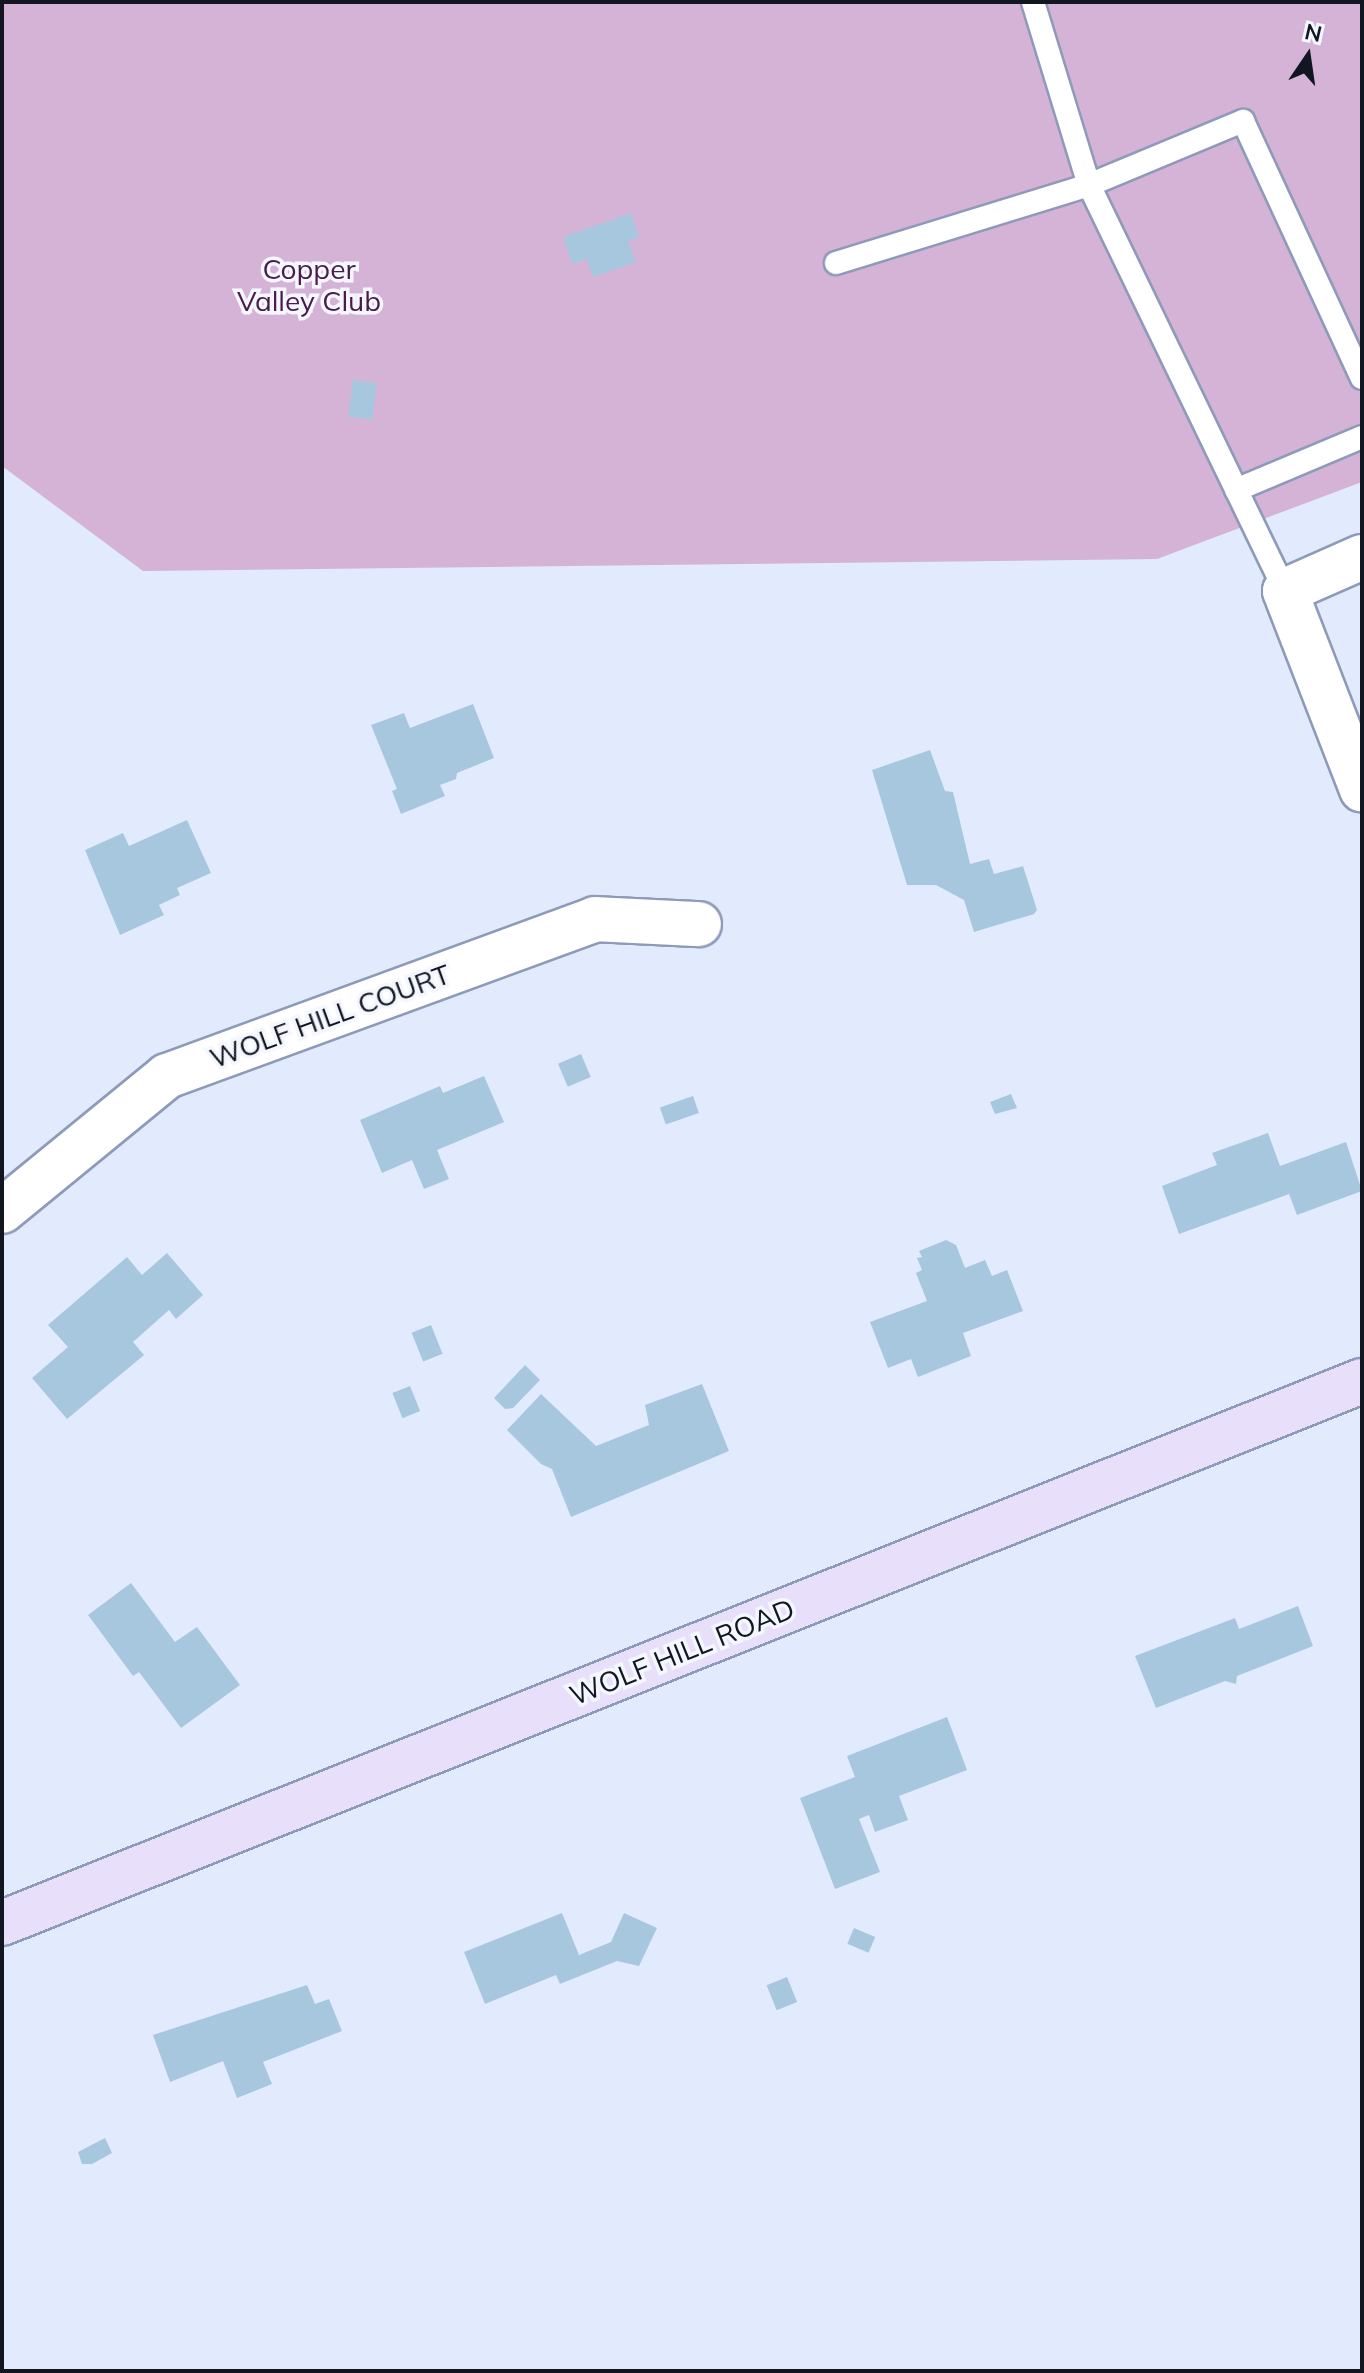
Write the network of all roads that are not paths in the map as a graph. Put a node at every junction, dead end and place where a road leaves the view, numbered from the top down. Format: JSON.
{"nodes":[{"id":1,"x":1033,"y":2,"type":"edge"},
{"id":2,"x":1089,"y":185,"type":"junction"},
{"id":3,"x":836,"y":263,"type":"dead end"},
{"id":4,"x":1362,"y":378,"type":"edge"},
{"id":5,"x":1362,"y":437,"type":"edge"},
{"id":6,"x":1236,"y":490,"type":"junction"},
{"id":7,"x":1362,"y":557,"type":"edge"},
{"id":8,"x":1285,"y":591,"type":"junction"},
{"id":9,"x":1362,"y":790,"type":"edge"},
{"id":10,"x":699,"y":924,"type":"dead end"},
{"id":11,"x":2,"y":1211,"type":"edge"},
{"id":12,"x":1362,"y":1381,"type":"edge"},
{"id":13,"x":2,"y":1923,"type":"edge"}],
"edges":[{"from":1,"to":2,"type":"lane"},
{"from":2,"to":3,"type":"lane"},
{"from":2,"to":4,"type":"lane"},
{"from":2,"to":6,"type":"lane"},
{"from":5,"to":6,"type":"lane"},
{"from":6,"to":8,"type":"lane"},
{"from":7,"to":8,"type":"street"},
{"from":8,"to":9,"type":"street"},
{"from":10,"to":11,"type":"street","name":"WOLF HILL COURT"},
{"from":12,"to":13,"type":"street","name":"WOLF HILL ROAD"}]}
